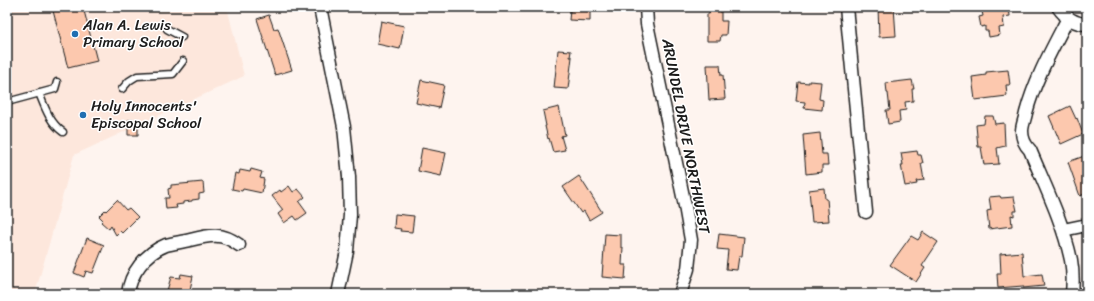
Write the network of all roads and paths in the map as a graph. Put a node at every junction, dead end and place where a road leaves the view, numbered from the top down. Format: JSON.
{"nodes":[{"id":1,"x":320,"y":7,"type":"edge"},
{"id":2,"x":646,"y":7,"type":"edge"},
{"id":3,"x":846,"y":7,"type":"edge"},
{"id":4,"x":1058,"y":7,"type":"edge"},
{"id":5,"x":1068,"y":18,"type":"junction"},
{"id":6,"x":1087,"y":24,"type":"edge"},
{"id":7,"x":167,"y":29,"type":"dead end"},
{"id":8,"x":182,"y":37,"type":"dead end"},
{"id":9,"x":183,"y":61,"type":"dead end"},
{"id":10,"x":57,"y":82,"type":"dead end"},
{"id":11,"x":122,"y":89,"type":"dead end"},
{"id":12,"x":39,"y":93,"type":"junction"},
{"id":13,"x":7,"y":102,"type":"edge"},
{"id":14,"x":63,"y":132,"type":"dead end"},
{"id":15,"x":866,"y":212,"type":"dead end"},
{"id":16,"x":1087,"y":226,"type":"edge"},
{"id":17,"x":1063,"y":230,"type":"junction"},
{"id":18,"x":240,"y":245,"type":"dead end"},
{"id":19,"x":128,"y":294,"type":"edge"},
{"id":20,"x":338,"y":294,"type":"edge"},
{"id":21,"x":680,"y":294,"type":"edge"},
{"id":22,"x":1072,"y":294,"type":"edge"}],
"edges":[{"from":1,"to":20,"type":"street"},
{"from":2,"to":21,"type":"street","name":"ARUNDEL DRIVE NORTHWEST"},
{"from":3,"to":15,"type":"street"},
{"from":4,"to":5,"type":"street"},
{"from":5,"to":6,"type":"street"},
{"from":5,"to":17,"type":"street"},
{"from":7,"to":8,"type":"lane"},
{"from":9,"to":11,"type":"lane"},
{"from":10,"to":12,"type":"lane"},
{"from":12,"to":13,"type":"lane"},
{"from":12,"to":14,"type":"lane"},
{"from":16,"to":17,"type":"street"},
{"from":17,"to":22,"type":"street"},
{"from":18,"to":19,"type":"street"}]}
